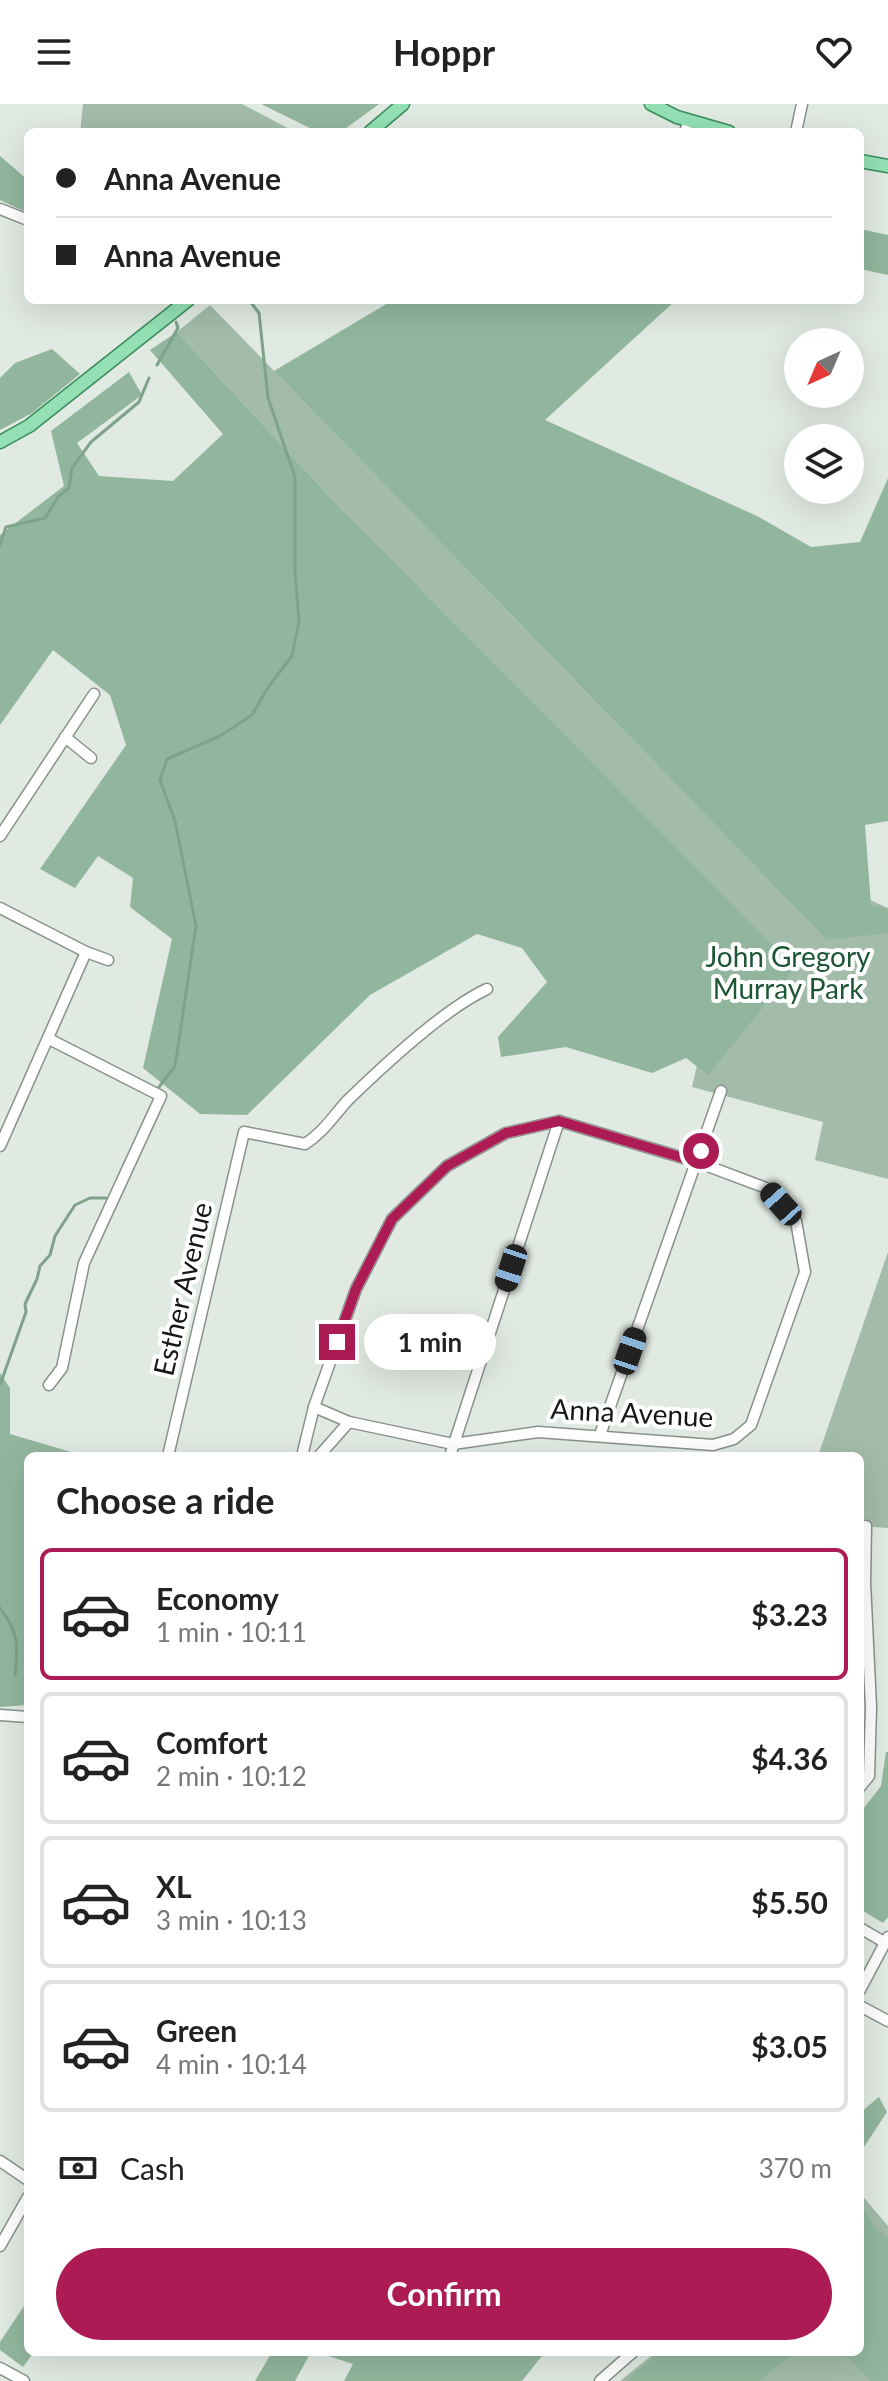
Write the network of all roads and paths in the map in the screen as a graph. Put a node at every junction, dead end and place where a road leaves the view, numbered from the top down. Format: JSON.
{"nodes":[{"id":1,"x":403,"y":104,"type":"edge"},
{"id":2,"x":651,"y":104,"type":"edge"},
{"id":3,"x":802,"y":104,"type":"edge"},
{"id":4,"x":687,"y":126,"type":"edge"},
{"id":5,"x":375,"y":128,"type":"edge"},
{"id":6,"x":797,"y":128,"type":"edge"},
{"id":7,"x":864,"y":162,"type":"edge"},
{"id":8,"x":888,"y":166,"type":"edge"},
{"id":9,"x":0,"y":209,"type":"edge"},
{"id":10,"x":24,"y":218,"type":"edge"},
{"id":11,"x":178,"y":304,"type":"edge"},
{"id":12,"x":0,"y":442,"type":"edge"},
{"id":13,"x":94,"y":694,"type":"dead end"},
{"id":14,"x":65,"y":737,"type":"junction"},
{"id":15,"x":91,"y":758,"type":"dead end"},
{"id":16,"x":0,"y":836,"type":"edge"},
{"id":17,"x":0,"y":908,"type":"edge"},
{"id":18,"x":86,"y":952,"type":"junction"},
{"id":19,"x":108,"y":960,"type":"dead end"},
{"id":20,"x":487,"y":989,"type":"dead end"},
{"id":21,"x":49,"y":1039,"type":"junction"},
{"id":22,"x":721,"y":1091,"type":"dead end"},
{"id":23,"x":559,"y":1121,"type":"junction"},
{"id":24,"x":0,"y":1146,"type":"edge"},
{"id":25,"x":697,"y":1162,"type":"junction"},
{"id":26,"x":49,"y":1385,"type":"dead end"},
{"id":27,"x":314,"y":1407,"type":"junction"},
{"id":28,"x":349,"y":1422,"type":"junction"},
{"id":29,"x":600,"y":1435,"type":"junction"},
{"id":30,"x":453,"y":1444,"type":"junction"},
{"id":31,"x":169,"y":1452,"type":"edge"},
{"id":32,"x":303,"y":1452,"type":"edge"},
{"id":33,"x":323,"y":1452,"type":"edge"},
{"id":34,"x":451,"y":1452,"type":"edge"},
{"id":35,"x":866,"y":1526,"type":"dead end"},
{"id":36,"x":864,"y":1554,"type":"edge"},
{"id":37,"x":864,"y":1665,"type":"edge"},
{"id":38,"x":865,"y":1707,"type":"edge"},
{"id":39,"x":0,"y":1715,"type":"edge"},
{"id":40,"x":24,"y":1717,"type":"edge"},
{"id":41,"x":864,"y":1782,"type":"edge"},
{"id":42,"x":864,"y":1930,"type":"edge"},
{"id":43,"x":886,"y":1940,"type":"edge"},
{"id":44,"x":864,"y":1982,"type":"edge"},
{"id":45,"x":864,"y":2008,"type":"edge"},
{"id":46,"x":888,"y":2021,"type":"edge"},
{"id":47,"x":0,"y":2161,"type":"edge"},
{"id":48,"x":24,"y":2177,"type":"edge"},
{"id":49,"x":24,"y":2204,"type":"edge"},
{"id":50,"x":0,"y":2246,"type":"edge"},
{"id":51,"x":628,"y":2356,"type":"edge"},
{"id":52,"x":0,"y":2368,"type":"edge"},
{"id":53,"x":24,"y":2381,"type":"edge"},
{"id":54,"x":600,"y":2381,"type":"edge"}],
"edges":[{"from":1,"to":5,"type":"main road"},
{"from":2,"to":4,"type":"main road"},
{"from":3,"to":6,"type":"street"},
{"from":7,"to":8,"type":"main road"},
{"from":9,"to":10,"type":"street"},
{"from":11,"to":12,"type":"main road"},
{"from":13,"to":14,"type":"street"},
{"from":14,"to":15,"type":"street"},
{"from":14,"to":16,"type":"street"},
{"from":17,"to":18,"type":"street"},
{"from":18,"to":19,"type":"street"},
{"from":18,"to":21,"type":"street"},
{"from":20,"to":31,"type":"street","name":"Esther Avenue"},
{"from":21,"to":24,"type":"street"},
{"from":21,"to":26,"type":"street"},
{"from":22,"to":25,"type":"street"},
{"from":23,"to":25,"type":"street","name":"Anna Avenue"},
{"from":23,"to":27,"type":"street","name":"Anna Avenue"},
{"from":23,"to":30,"type":"street"},
{"from":25,"to":29,"type":"street"},
{"from":25,"to":29,"type":"street","name":"Anna Avenue"},
{"from":27,"to":28,"type":"street","name":"Anna Avenue"},
{"from":27,"to":32,"type":"street","name":"Anna Avenue"},
{"from":28,"to":30,"type":"street","name":"Anna Avenue"},
{"from":28,"to":33,"type":"street"},
{"from":29,"to":30,"type":"street","name":"Anna Avenue"},
{"from":30,"to":34,"type":"street"},
{"from":35,"to":36,"type":"street"},
{"from":37,"to":38,"type":"street"},
{"from":38,"to":41,"type":"street"},
{"from":39,"to":40,"type":"street"},
{"from":42,"to":43,"type":"street"},
{"from":43,"to":44,"type":"street"},
{"from":45,"to":46,"type":"street"},
{"from":47,"to":48,"type":"street"},
{"from":49,"to":50,"type":"street"},
{"from":51,"to":54,"type":"street"},
{"from":52,"to":53,"type":"street"}]}
